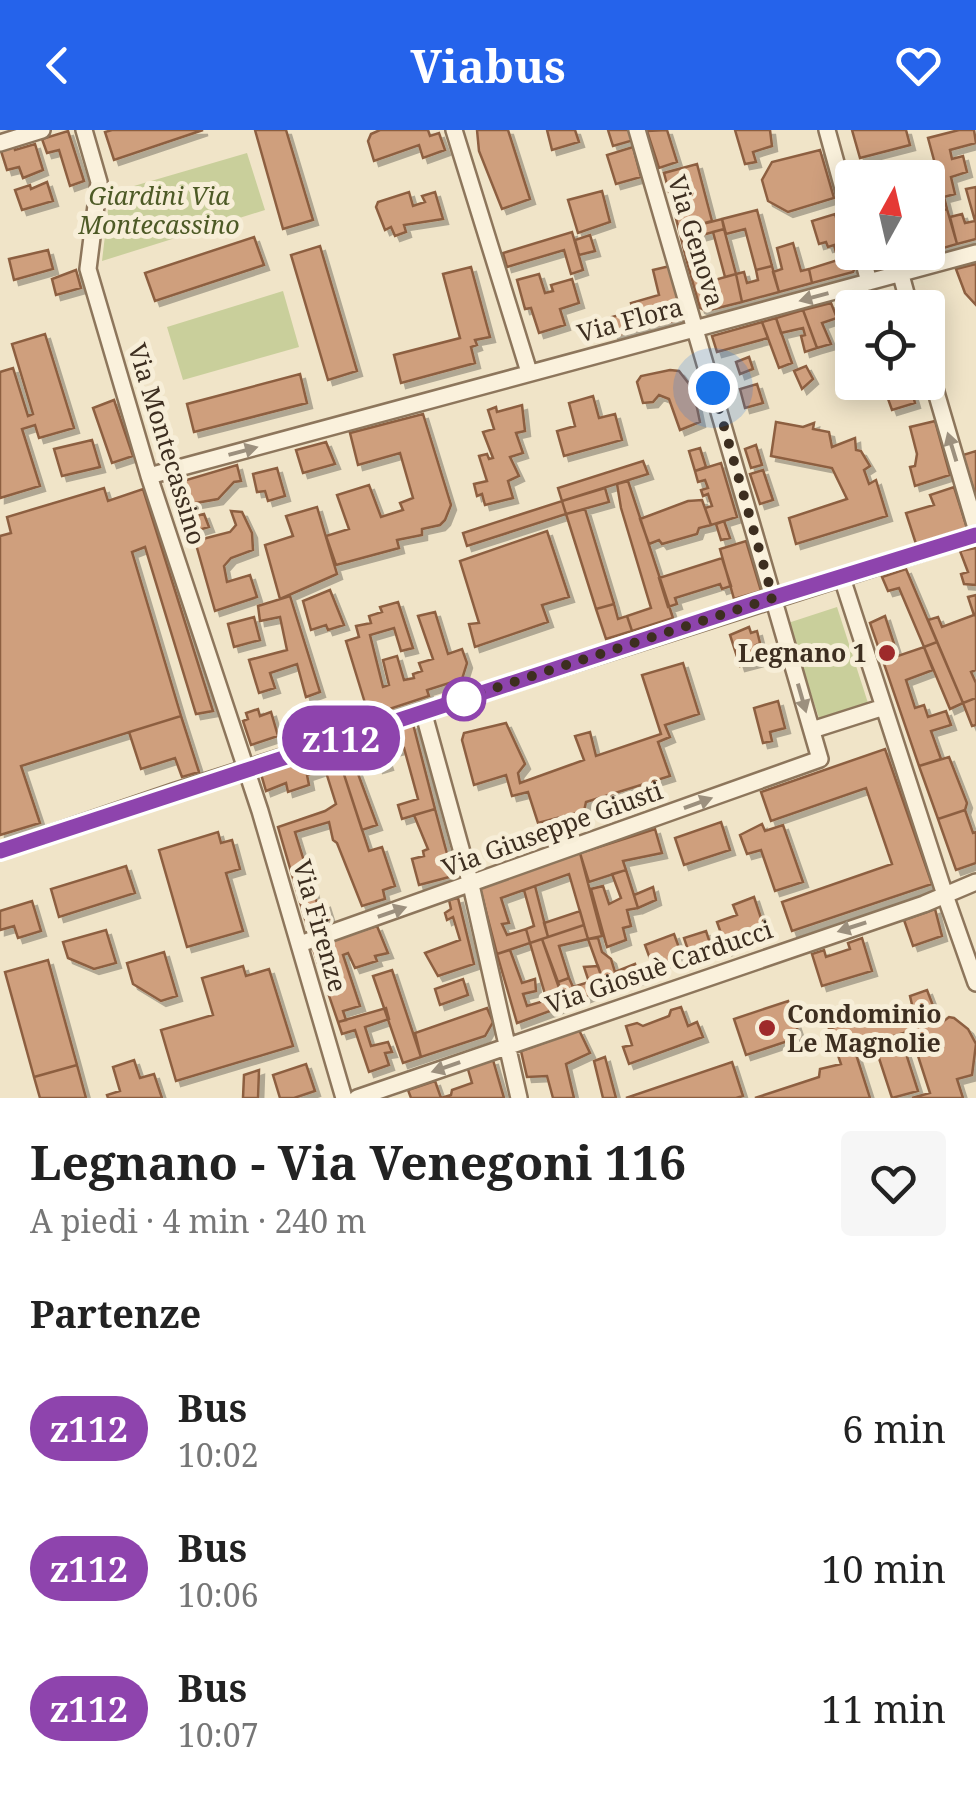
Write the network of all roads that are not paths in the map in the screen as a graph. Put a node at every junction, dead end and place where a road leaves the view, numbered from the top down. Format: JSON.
{"nodes":[{"id":1,"x":42,"y":130,"type":"edge"},
{"id":2,"x":84,"y":130,"type":"edge"},
{"id":3,"x":454,"y":130,"type":"edge"},
{"id":4,"x":636,"y":130,"type":"edge"},
{"id":5,"x":827,"y":130,"type":"edge"},
{"id":6,"x":0,"y":143,"type":"edge"},
{"id":7,"x":835,"y":160,"type":"edge"},
{"id":8,"x":976,"y":253,"type":"edge"},
{"id":9,"x":866,"y":270,"type":"edge"},
{"id":10,"x":900,"y":275,"type":"junction"},
{"id":11,"x":869,"y":282,"type":"junction"},
{"id":12,"x":905,"y":290,"type":"edge"},
{"id":13,"x":696,"y":328,"type":"junction"},
{"id":14,"x":529,"y":372,"type":"junction"},
{"id":15,"x":938,"y":400,"type":"edge"},
{"id":16,"x":149,"y":476,"type":"junction"},
{"id":17,"x":976,"y":532,"type":"edge"},
{"id":18,"x":842,"y":578,"type":"junction"},
{"id":19,"x":773,"y":598,"type":"junction"},
{"id":20,"x":884,"y":707,"type":"junction"},
{"id":21,"x":424,"y":711,"type":"junction"},
{"id":22,"x":812,"y":730,"type":"junction"},
{"id":23,"x":820,"y":759,"type":"joint"},
{"id":24,"x":246,"y":768,"type":"junction"},
{"id":25,"x":0,"y":851,"type":"edge"},
{"id":26,"x":976,"y":882,"type":"edge"},
{"id":27,"x":471,"y":885,"type":"junction"},
{"id":28,"x":944,"y":895,"type":"junction"},
{"id":29,"x":300,"y":944,"type":"junction"},
{"id":30,"x":976,"y":983,"type":"edge"},
{"id":31,"x":505,"y":1046,"type":"junction"},
{"id":32,"x":344,"y":1098,"type":"edge"},
{"id":33,"x":357,"y":1098,"type":"edge"},
{"id":34,"x":518,"y":1098,"type":"edge"}],
"edges":[{"from":1,"to":6,"type":"street"},
{"from":2,"to":16,"type":"street","name":"Via Montecassino"},
{"from":3,"to":14,"type":"street"},
{"from":4,"to":13,"type":"street","name":"Via Genova"},
{"from":5,"to":7,"type":"street"},
{"from":8,"to":10,"type":"street","name":"Via Flora"},
{"from":9,"to":11,"type":"street"},
{"from":10,"to":11,"type":"street","name":"Via Flora"},
{"from":10,"to":12,"type":"street"},
{"from":11,"to":13,"type":"street","name":"Via Flora","one_way":true},
{"from":13,"to":14,"type":"street","name":"Via Flora"},
{"from":13,"to":19,"type":"street","name":"Via Genova"},
{"from":16,"to":14,"type":"street","name":"Via Flora","one_way":true},
{"from":17,"to":15,"type":"street","one_way":true},
{"from":16,"to":24,"type":"street","name":"Via Montecassino"},
{"from":17,"to":18,"type":"street"},
{"from":18,"to":19,"type":"street"},
{"from":18,"to":20,"type":"street"},
{"from":19,"to":21,"type":"street"},
{"from":19,"to":22,"type":"street","name":"Via Genova","one_way":true},
{"from":20,"to":22,"type":"street"},
{"from":20,"to":28,"type":"street"},
{"from":21,"to":24,"type":"street"},
{"from":21,"to":27,"type":"street"},
{"from":22,"to":23,"type":"street","name":"Via Genova"},
{"from":27,"to":23,"type":"street","name":"Via Giuseppe Giusti","one_way":true},
{"from":24,"to":25,"type":"street"},
{"from":24,"to":29,"type":"street","name":"Via Firenze"},
{"from":26,"to":28,"type":"street","name":"Via Giosuè Carducci"},
{"from":29,"to":27,"type":"street","name":"Via Giuseppe Giusti","one_way":true},
{"from":27,"to":31,"type":"street"},
{"from":28,"to":30,"type":"street"},
{"from":28,"to":31,"type":"street","name":"Via Giosuè Carducci","one_way":true},
{"from":29,"to":32,"type":"street","name":"Via Firenze"},
{"from":31,"to":33,"type":"street","name":"Via Giosuè Carducci","one_way":true},
{"from":31,"to":34,"type":"street"}]}
